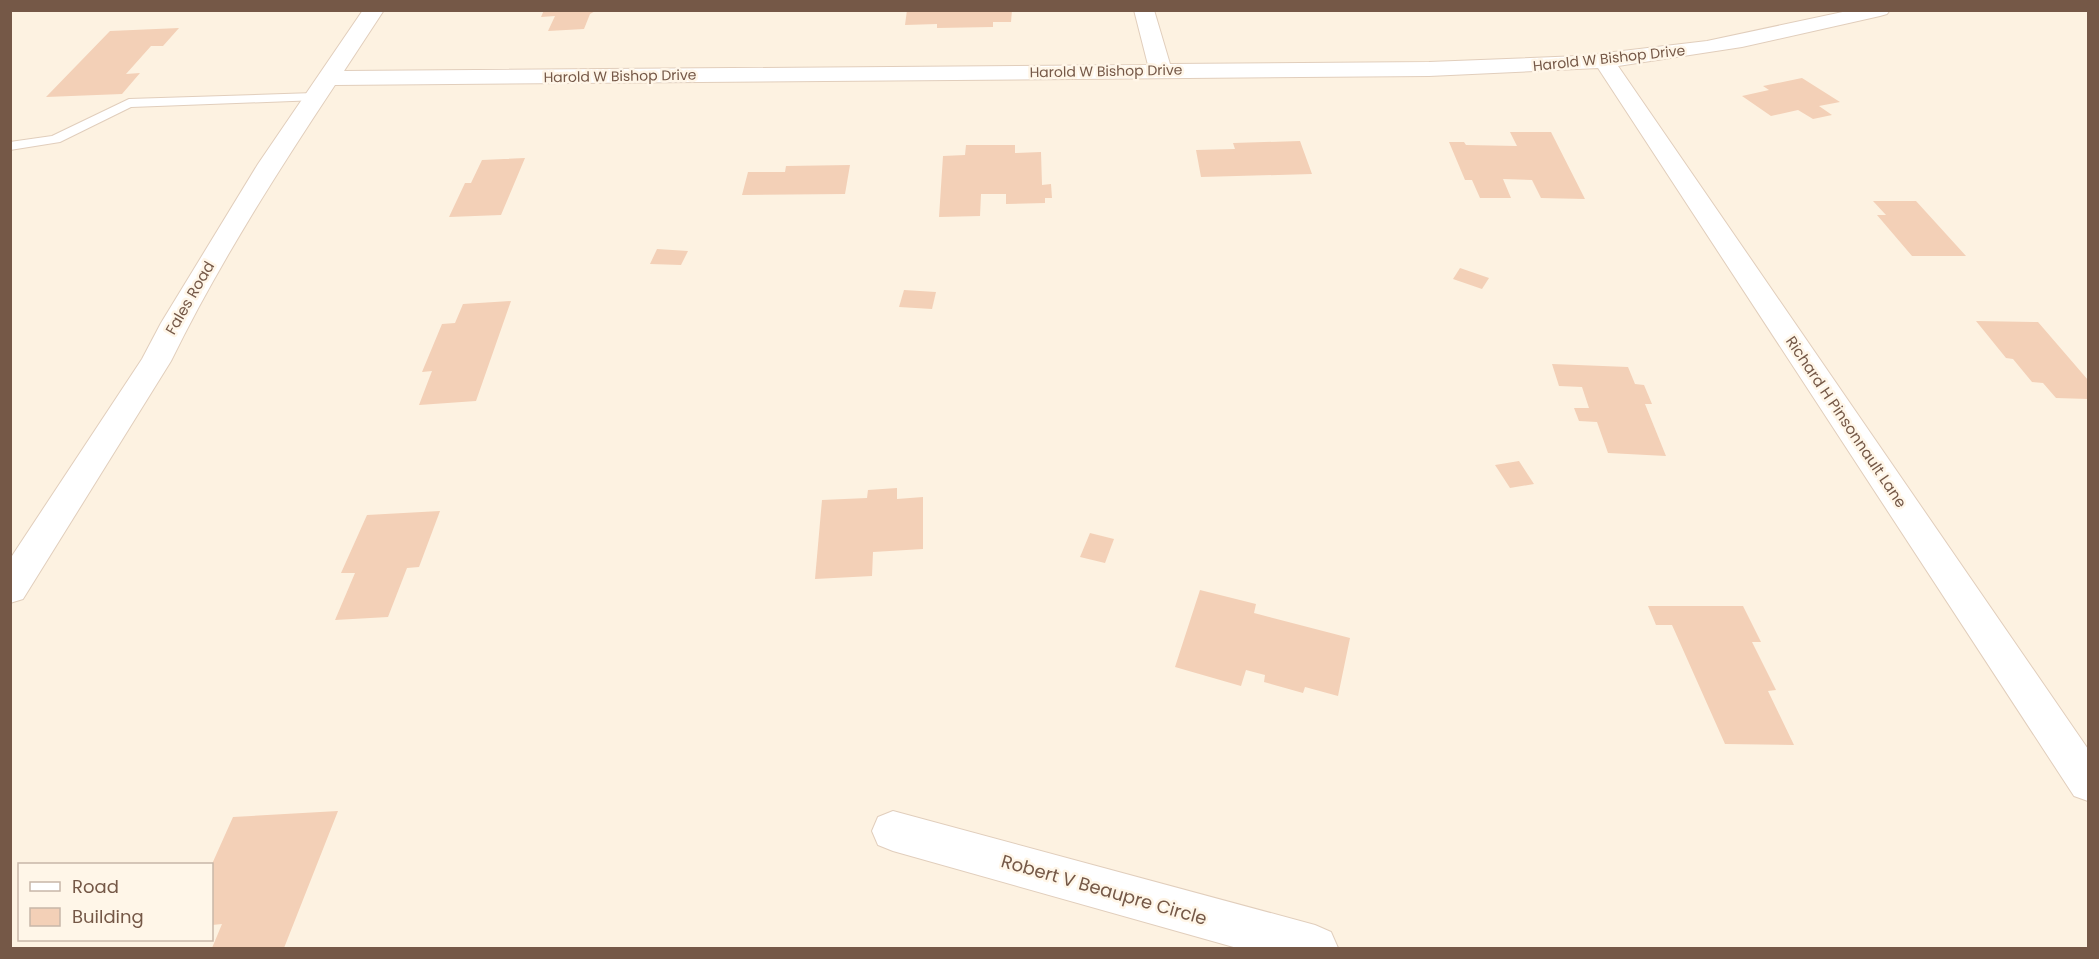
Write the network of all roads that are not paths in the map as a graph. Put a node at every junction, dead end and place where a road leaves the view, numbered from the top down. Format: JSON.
{"nodes":[{"id":1,"x":374,"y":10,"type":"edge"},
{"id":2,"x":1144,"y":10,"type":"edge"},
{"id":3,"x":1880,"y":10,"type":"edge"},
{"id":4,"x":1604,"y":61,"type":"junction"},
{"id":5,"x":1160,"y":70,"type":"junction"},
{"id":6,"x":320,"y":88,"type":"junction"},
{"id":7,"x":10,"y":146,"type":"edge"},
{"id":8,"x":10,"y":589,"type":"edge"},
{"id":9,"x":2088,"y":783,"type":"edge"},
{"id":10,"x":893,"y":831,"type":"dead end"},
{"id":11,"x":1315,"y":948,"type":"edge"}],
"edges":[{"from":1,"to":6,"type":"street","name":"Fales Road"},
{"from":2,"to":5,"type":"street"},
{"from":3,"to":4,"type":"street","name":"Harold W Bishop Drive"},
{"from":4,"to":5,"type":"street","name":"Harold W Bishop Drive"},
{"from":4,"to":9,"type":"street","name":"Richard H Pinsonnault Lane"},
{"from":5,"to":6,"type":"street","name":"Harold W Bishop Drive"},
{"from":6,"to":7,"type":"lane"},
{"from":6,"to":8,"type":"street","name":"Fales Road"},
{"from":10,"to":11,"type":"street","name":"Robert V Beaupre Circle"}]}
